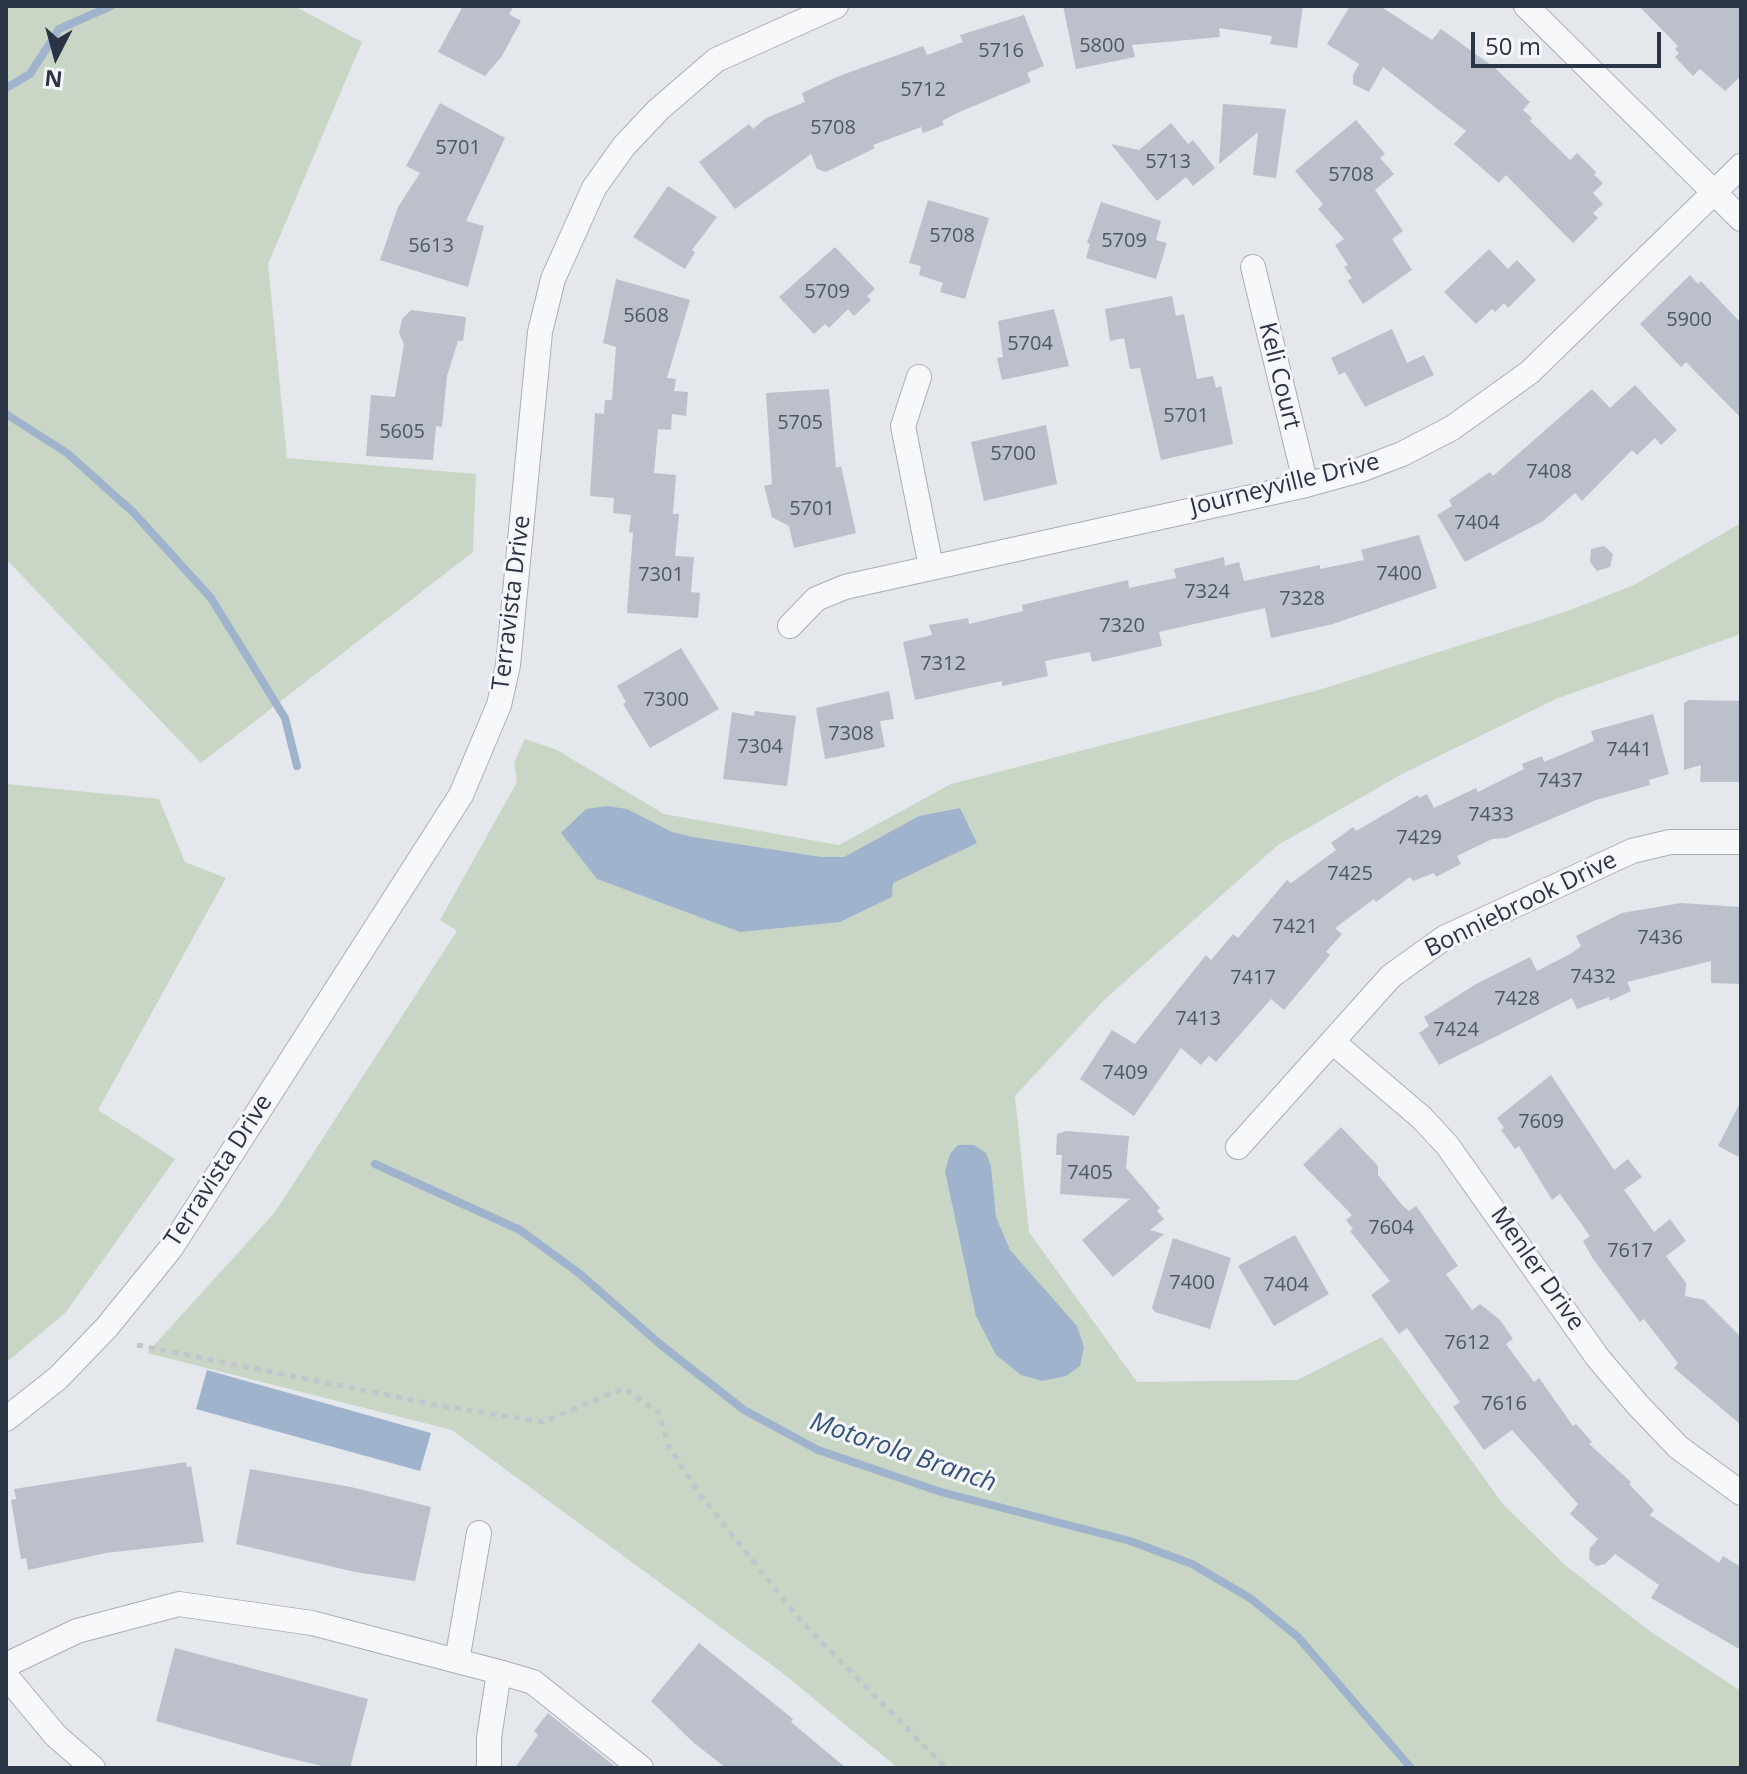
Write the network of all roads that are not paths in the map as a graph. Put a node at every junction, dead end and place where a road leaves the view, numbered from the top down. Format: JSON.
{"nodes":[{"id":1,"x":836,"y":6,"type":"edge"},
{"id":2,"x":1526,"y":6,"type":"edge"},
{"id":3,"x":1741,"y":166,"type":"edge"},
{"id":4,"x":1713,"y":193,"type":"junction"},
{"id":5,"x":1741,"y":219,"type":"edge"},
{"id":6,"x":1253,"y":267,"type":"dead end"},
{"id":7,"x":919,"y":377,"type":"dead end"},
{"id":8,"x":1306,"y":485,"type":"junction"},
{"id":9,"x":931,"y":567,"type":"junction"},
{"id":10,"x":790,"y":626,"type":"dead end"},
{"id":11,"x":1741,"y":842,"type":"edge"},
{"id":12,"x":1334,"y":1043,"type":"junction"},
{"id":13,"x":1238,"y":1147,"type":"dead end"},
{"id":14,"x":6,"y":1419,"type":"edge"},
{"id":15,"x":1741,"y":1493,"type":"edge"},
{"id":16,"x":479,"y":1533,"type":"dead end"},
{"id":17,"x":457,"y":1661,"type":"junction"},
{"id":18,"x":6,"y":1665,"type":"edge"},
{"id":19,"x":499,"y":1672,"type":"junction"},
{"id":20,"x":6,"y":1676,"type":"edge"},
{"id":21,"x":93,"y":1768,"type":"edge"},
{"id":22,"x":489,"y":1768,"type":"edge"},
{"id":23,"x":641,"y":1768,"type":"edge"}],
"edges":[{"from":1,"to":14,"type":"street","name":"Terravista Drive"},
{"from":2,"to":4,"type":"street"},
{"from":3,"to":4,"type":"street","name":"Journeyville Drive"},
{"from":4,"to":5,"type":"street"},
{"from":4,"to":8,"type":"street","name":"Journeyville Drive"},
{"from":6,"to":8,"type":"street","name":"Keli Court"},
{"from":7,"to":9,"type":"street"},
{"from":8,"to":9,"type":"street","name":"Journeyville Drive"},
{"from":9,"to":10,"type":"street","name":"Journeyville Drive"},
{"from":11,"to":12,"type":"street","name":"Bonniebrook Drive"},
{"from":12,"to":13,"type":"street","name":"Bonniebrook Drive"},
{"from":12,"to":15,"type":"street","name":"Menler Drive"},
{"from":16,"to":17,"type":"street"},
{"from":17,"to":18,"type":"street"},
{"from":17,"to":19,"type":"street"},
{"from":19,"to":22,"type":"street"},
{"from":19,"to":23,"type":"street"},
{"from":20,"to":21,"type":"street"}]}
